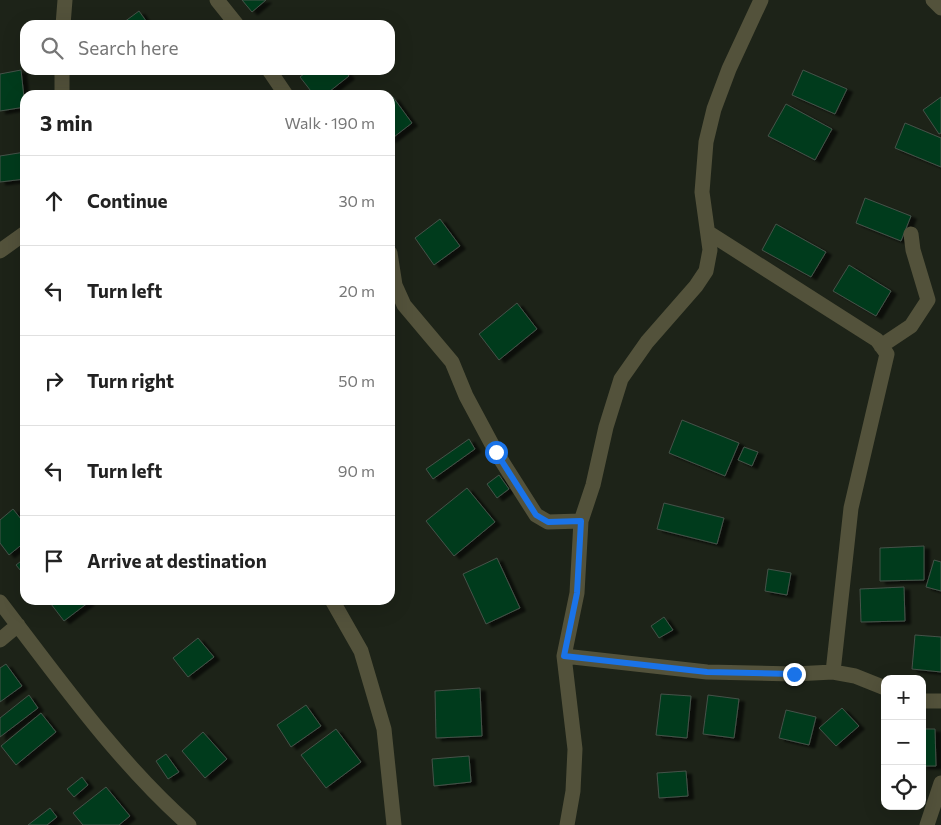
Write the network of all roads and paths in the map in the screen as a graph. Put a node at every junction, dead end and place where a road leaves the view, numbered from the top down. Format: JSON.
{"nodes":[{"id":1,"x":64,"y":0,"type":"edge"},
{"id":2,"x":216,"y":0,"type":"edge"},
{"id":3,"x":761,"y":0,"type":"edge"},
{"id":4,"x":933,"y":0,"type":"edge"},
{"id":5,"x":941,"y":8,"type":"edge"},
{"id":6,"x":63,"y":20,"type":"edge"},
{"id":7,"x":234,"y":20,"type":"edge"},
{"id":8,"x":62,"y":75,"type":"edge"},
{"id":9,"x":272,"y":75,"type":"edge"},
{"id":10,"x":62,"y":90,"type":"edge"},
{"id":11,"x":283,"y":90,"type":"edge"},
{"id":12,"x":709,"y":233,"type":"junction"},
{"id":13,"x":911,"y":234,"type":"dead end"},
{"id":14,"x":20,"y":237,"type":"edge"},
{"id":15,"x":0,"y":251,"type":"edge"},
{"id":16,"x":395,"y":280,"type":"edge"},
{"id":17,"x":881,"y":346,"type":"junction"},
{"id":18,"x":581,"y":521,"type":"junction"},
{"id":19,"x":0,"y":602,"type":"edge"},
{"id":20,"x":335,"y":605,"type":"edge"},
{"id":21,"x":18,"y":625,"type":"junction"},
{"id":22,"x":0,"y":640,"type":"edge"},
{"id":23,"x":564,"y":656,"type":"junction"},
{"id":24,"x":832,"y":672,"type":"junction"},
{"id":25,"x":881,"y":686,"type":"edge"},
{"id":26,"x":926,"y":701,"type":"edge"},
{"id":27,"x":941,"y":701,"type":"edge"},
{"id":28,"x":941,"y":783,"type":"edge"},
{"id":29,"x":189,"y":825,"type":"edge"},
{"id":30,"x":394,"y":825,"type":"edge"},
{"id":31,"x":567,"y":825,"type":"edge"},
{"id":32,"x":927,"y":825,"type":"edge"}],
"edges":[{"from":1,"to":6,"type":"street"},
{"from":2,"to":7,"type":"street"},
{"from":3,"to":12,"type":"street"},
{"from":4,"to":5,"type":"street"},
{"from":8,"to":10,"type":"street"},
{"from":9,"to":11,"type":"street"},
{"from":12,"to":17,"type":"street"},
{"from":12,"to":18,"type":"street"},
{"from":13,"to":17,"type":"street"},
{"from":14,"to":15,"type":"street"},
{"from":16,"to":18,"type":"street"},
{"from":17,"to":24,"type":"street"},
{"from":18,"to":23,"type":"street"},
{"from":19,"to":21,"type":"street"},
{"from":20,"to":30,"type":"street"},
{"from":21,"to":22,"type":"street"},
{"from":21,"to":29,"type":"street"},
{"from":23,"to":24,"type":"street"},
{"from":23,"to":31,"type":"street"},
{"from":24,"to":25,"type":"street"},
{"from":26,"to":27,"type":"street"},
{"from":28,"to":32,"type":"street"}]}
